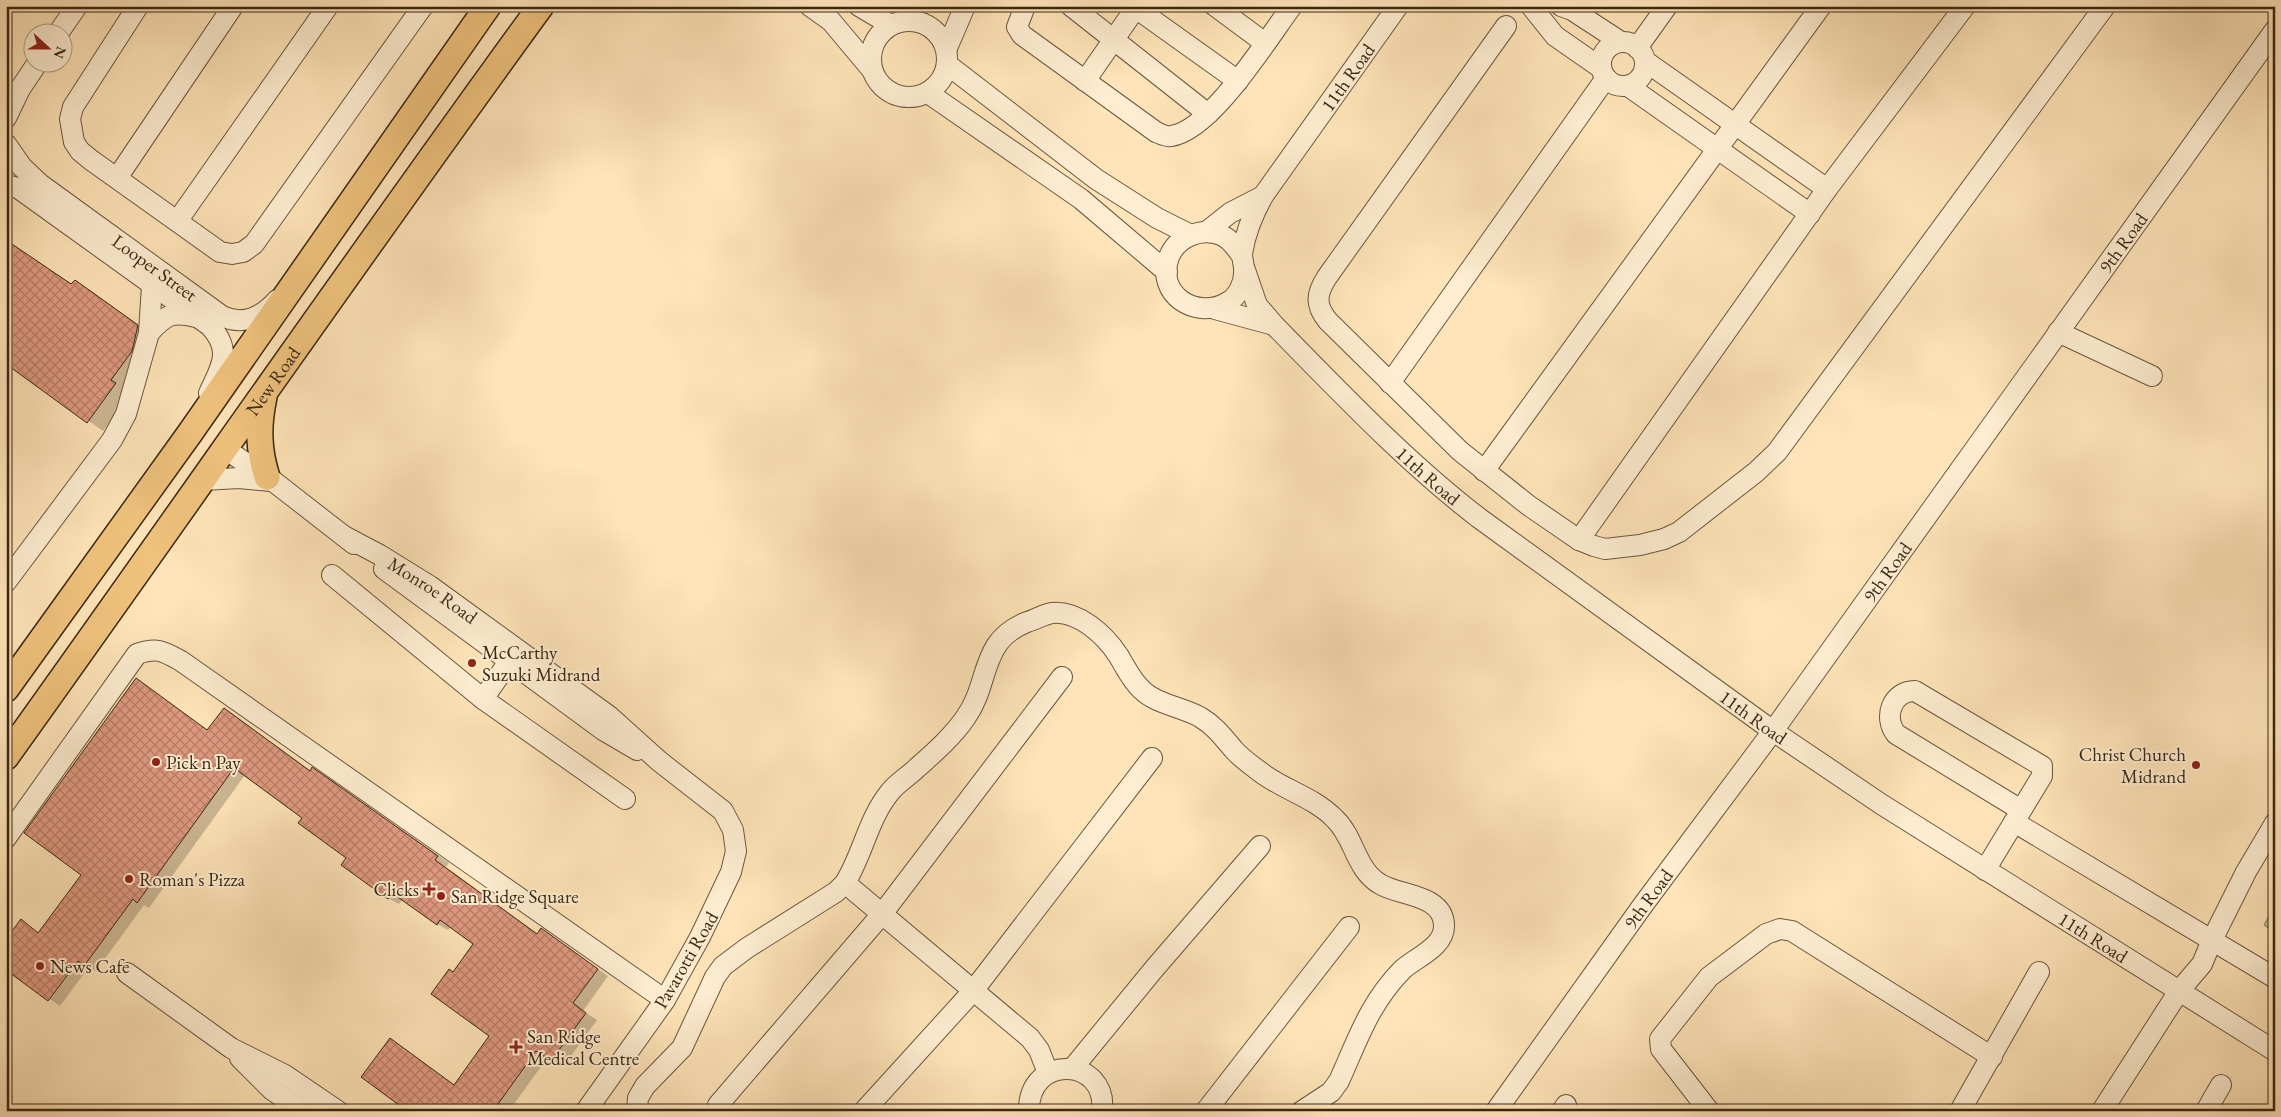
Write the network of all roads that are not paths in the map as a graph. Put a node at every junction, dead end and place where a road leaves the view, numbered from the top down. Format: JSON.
{"nodes":[{"id":1,"x":77,"y":6,"type":"edge"},
{"id":2,"x":138,"y":6,"type":"edge"},
{"id":3,"x":233,"y":6,"type":"edge"},
{"id":4,"x":328,"y":6,"type":"edge"},
{"id":5,"x":423,"y":6,"type":"edge"},
{"id":6,"x":488,"y":6,"type":"edge"},
{"id":7,"x":506,"y":6,"type":"edge"},
{"id":8,"x":541,"y":6,"type":"edge"},
{"id":9,"x":810,"y":6,"type":"edge"},
{"id":10,"x":859,"y":6,"type":"edge"},
{"id":11,"x":925,"y":6,"type":"edge"},
{"id":12,"x":965,"y":6,"type":"edge"},
{"id":13,"x":1025,"y":6,"type":"edge"},
{"id":14,"x":1071,"y":6,"type":"edge"},
{"id":15,"x":1215,"y":6,"type":"edge"},
{"id":16,"x":1292,"y":6,"type":"edge"},
{"id":17,"x":1398,"y":6,"type":"edge"},
{"id":18,"x":1531,"y":6,"type":"edge"},
{"id":19,"x":1561,"y":6,"type":"edge"},
{"id":20,"x":1667,"y":6,"type":"edge"},
{"id":21,"x":1822,"y":6,"type":"edge"},
{"id":22,"x":1965,"y":6,"type":"edge"},
{"id":23,"x":2105,"y":6,"type":"edge"},
{"id":24,"x":1135,"y":7,"type":"edge"},
{"id":25,"x":66,"y":22,"type":"edge"},
{"id":26,"x":899,"y":22,"type":"junction"},
{"id":27,"x":1506,"y":26,"type":"dead end"},
{"id":28,"x":2275,"y":30,"type":"edge"},
{"id":29,"x":1114,"y":38,"type":"junction"},
{"id":30,"x":1265,"y":43,"type":"junction"},
{"id":31,"x":1634,"y":50,"type":"junction"},
{"id":32,"x":947,"y":57,"type":"junction"},
{"id":33,"x":872,"y":70,"type":"junction"},
{"id":34,"x":30,"y":72,"type":"edge"},
{"id":35,"x":1604,"y":73,"type":"junction"},
{"id":36,"x":1085,"y":81,"type":"junction"},
{"id":37,"x":1238,"y":81,"type":"junction"},
{"id":38,"x":1628,"y":86,"type":"junction"},
{"id":39,"x":13,"y":92,"type":"edge"},
{"id":40,"x":928,"y":93,"type":"junction"},
{"id":41,"x":1208,"y":114,"type":"junction"},
{"id":42,"x":412,"y":115,"type":"junction"},
{"id":43,"x":6,"y":118,"type":"edge"},
{"id":44,"x":1736,"y":126,"type":"junction"},
{"id":45,"x":6,"y":144,"type":"edge"},
{"id":46,"x":1719,"y":151,"type":"junction"},
{"id":47,"x":117,"y":178,"type":"junction"},
{"id":48,"x":6,"y":185,"type":"edge"},
{"id":49,"x":1827,"y":189,"type":"junction"},
{"id":50,"x":1263,"y":196,"type":"junction"},
{"id":51,"x":1810,"y":214,"type":"junction"},
{"id":52,"x":178,"y":220,"type":"junction"},
{"id":53,"x":1198,"y":233,"type":"junction"},
{"id":54,"x":310,"y":262,"type":"junction"},
{"id":55,"x":1243,"y":263,"type":"junction"},
{"id":56,"x":1167,"y":272,"type":"junction"},
{"id":57,"x":152,"y":285,"type":"junction"},
{"id":58,"x":1215,"y":309,"type":"junction"},
{"id":59,"x":197,"y":317,"type":"junction"},
{"id":60,"x":1274,"y":326,"type":"junction"},
{"id":61,"x":2058,"y":332,"type":"junction"},
{"id":62,"x":149,"y":333,"type":"junction"},
{"id":63,"x":2152,"y":376,"type":"dead end"},
{"id":64,"x":1390,"y":383,"type":"junction"},
{"id":65,"x":266,"y":390,"type":"junction"},
{"id":66,"x":190,"y":433,"type":"junction"},
{"id":67,"x":224,"y":450,"type":"junction"},
{"id":68,"x":1484,"y":471,"type":"junction"},
{"id":69,"x":160,"y":475,"type":"junction"},
{"id":70,"x":270,"y":479,"type":"junction"},
{"id":71,"x":204,"y":480,"type":"junction"},
{"id":72,"x":1579,"y":540,"type":"junction"},
{"id":73,"x":332,"y":575,"type":"dead end"},
{"id":74,"x":6,"y":582,"type":"edge"},
{"id":75,"x":513,"y":655,"type":"junction"},
{"id":76,"x":1062,"y":677,"type":"dead end"},
{"id":77,"x":6,"y":689,"type":"edge"},
{"id":78,"x":483,"y":699,"type":"junction"},
{"id":79,"x":1773,"y":731,"type":"junction"},
{"id":80,"x":6,"y":757,"type":"edge"},
{"id":81,"x":1152,"y":758,"type":"dead end"},
{"id":82,"x":625,"y":798,"type":"dead end"},
{"id":83,"x":2017,"y":816,"type":"junction"},
{"id":84,"x":2275,"y":823,"type":"edge"},
{"id":85,"x":6,"y":838,"type":"edge"},
{"id":86,"x":1260,"y":846,"type":"dead end"},
{"id":87,"x":736,"y":851,"type":"joint"},
{"id":88,"x":1986,"y":870,"type":"junction"},
{"id":89,"x":846,"y":883,"type":"junction"},
{"id":90,"x":882,"y":914,"type":"junction"},
{"id":91,"x":1349,"y":927,"type":"dead end"},
{"id":92,"x":2212,"y":940,"type":"junction"},
{"id":93,"x":2039,"y":972,"type":"dead end"},
{"id":94,"x":127,"y":973,"type":"dead end"},
{"id":95,"x":2275,"y":978,"type":"edge"},
{"id":96,"x":972,"y":991,"type":"junction"},
{"id":97,"x":2179,"y":991,"type":"junction"},
{"id":98,"x":665,"y":1000,"type":"junction"},
{"id":99,"x":231,"y":1048,"type":"junction"},
{"id":100,"x":2275,"y":1051,"type":"edge"},
{"id":101,"x":1992,"y":1057,"type":"junction"},
{"id":102,"x":1072,"y":1069,"type":"junction"},
{"id":103,"x":1048,"y":1073,"type":"junction"},
{"id":104,"x":2221,"y":1085,"type":"dead end"},
{"id":105,"x":718,"y":1105,"type":"dead end"},
{"id":106,"x":303,"y":1111,"type":"edge"},
{"id":107,"x":338,"y":1111,"type":"edge"},
{"id":108,"x":586,"y":1111,"type":"edge"},
{"id":109,"x":637,"y":1111,"type":"edge"},
{"id":110,"x":864,"y":1111,"type":"edge"},
{"id":111,"x":1029,"y":1111,"type":"edge"},
{"id":112,"x":1102,"y":1111,"type":"edge"},
{"id":113,"x":1206,"y":1111,"type":"edge"},
{"id":114,"x":1302,"y":1111,"type":"edge"},
{"id":115,"x":1496,"y":1111,"type":"edge"},
{"id":116,"x":1709,"y":1111,"type":"edge"},
{"id":117,"x":1960,"y":1111,"type":"edge"},
{"id":118,"x":2102,"y":1111,"type":"edge"},
{"id":119,"x":2206,"y":1111,"type":"edge"}],
"edges":[{"from":1,"to":25,"type":"street"},
{"from":2,"to":47,"type":"street"},
{"from":3,"to":47,"type":"street"},
{"from":4,"to":52,"type":"street"},
{"from":5,"to":52,"type":"street"},
{"from":6,"to":42,"type":"main road","name":"New Road"},
{"from":7,"to":42,"type":"main road"},
{"from":8,"to":65,"type":"main road","name":"New Road"},
{"from":9,"to":33,"type":"street"},
{"from":10,"to":26,"type":"street"},
{"from":11,"to":26,"type":"street"},
{"from":12,"to":32,"type":"street"},
{"from":13,"to":36,"type":"street"},
{"from":14,"to":29,"type":"street"},
{"from":15,"to":30,"type":"street"},
{"from":16,"to":30,"type":"street"},
{"from":17,"to":50,"type":"street","name":"11th Road"},
{"from":18,"to":35,"type":"street"},
{"from":19,"to":31,"type":"street"},
{"from":20,"to":31,"type":"street"},
{"from":21,"to":44,"type":"street"},
{"from":22,"to":49,"type":"street"},
{"from":23,"to":72,"type":"street"},
{"from":24,"to":29,"type":"street"},
{"from":24,"to":37,"type":"street"},
{"from":26,"to":32,"type":"street"},
{"from":26,"to":33,"type":"street"},
{"from":27,"to":64,"type":"street"},
{"from":28,"to":61,"type":"street","name":"9th Road"},
{"from":29,"to":36,"type":"street"},
{"from":29,"to":41,"type":"street"},
{"from":30,"to":37,"type":"street"},
{"from":31,"to":35,"type":"street"},
{"from":31,"to":38,"type":"street"},
{"from":31,"to":44,"type":"street"},
{"from":32,"to":40,"type":"street"},
{"from":32,"to":53,"type":"street"},
{"from":33,"to":40,"type":"street"},
{"from":34,"to":39,"type":"street"},
{"from":35,"to":38,"type":"street"},
{"from":35,"to":64,"type":"street"},
{"from":36,"to":41,"type":"street"},
{"from":37,"to":41,"type":"street"},
{"from":38,"to":46,"type":"street"},
{"from":39,"to":43,"type":"street"},
{"from":40,"to":56,"type":"street"},
{"from":42,"to":54,"type":"main road","name":"New Road"},
{"from":44,"to":46,"type":"street"},
{"from":44,"to":49,"type":"street"},
{"from":45,"to":54,"type":"street","name":"Looper Street"},
{"from":46,"to":51,"type":"street"},
{"from":46,"to":68,"type":"street"},
{"from":47,"to":52,"type":"street"},
{"from":48,"to":57,"type":"street","name":"Looper Street"},
{"from":49,"to":51,"type":"street"},
{"from":50,"to":53,"type":"street","name":"11th Road"},
{"from":50,"to":55,"type":"street","name":"11th Road"},
{"from":51,"to":72,"type":"street"},
{"from":53,"to":55,"type":"street"},
{"from":53,"to":56,"type":"street"},
{"from":54,"to":66,"type":"main road","name":"New Road"},
{"from":55,"to":58,"type":"street"},
{"from":55,"to":60,"type":"street","name":"11th Road"},
{"from":56,"to":58,"type":"street"},
{"from":57,"to":59,"type":"street","name":"Looper Street"},
{"from":57,"to":62,"type":"street"},
{"from":58,"to":60,"type":"street","name":"11th Road"},
{"from":59,"to":62,"type":"street"},
{"from":59,"to":66,"type":"street","name":"Looper Street"},
{"from":60,"to":79,"type":"street","name":"11th Road"},
{"from":61,"to":63,"type":"street"},
{"from":61,"to":79,"type":"street","name":"9th Road"},
{"from":62,"to":74,"type":"street"},
{"from":64,"to":68,"type":"street"},
{"from":65,"to":67,"type":"main road","name":"New Road"},
{"from":65,"to":70,"type":"main road"},
{"from":66,"to":69,"type":"main road","name":"New Road"},
{"from":67,"to":69,"type":"main road"},
{"from":67,"to":70,"type":"street","name":"Monroe Road"},
{"from":67,"to":71,"type":"main road","name":"New Road"},
{"from":68,"to":72,"type":"street"},
{"from":69,"to":77,"type":"main road","name":"New Road"},
{"from":70,"to":71,"type":"street"},
{"from":70,"to":75,"type":"street","name":"Monroe Road"},
{"from":71,"to":80,"type":"main road","name":"New Road"},
{"from":73,"to":78,"type":"street"},
{"from":75,"to":78,"type":"street"},
{"from":75,"to":87,"type":"street","name":"Monroe Road"},
{"from":76,"to":90,"type":"street"},
{"from":78,"to":82,"type":"street"},
{"from":79,"to":88,"type":"street","name":"11th Road"},
{"from":79,"to":115,"type":"street","name":"9th Road"},
{"from":81,"to":96,"type":"street"},
{"from":83,"to":83,"type":"street"},
{"from":83,"to":88,"type":"street"},
{"from":83,"to":92,"type":"street"},
{"from":84,"to":92,"type":"street"},
{"from":85,"to":98,"type":"street"},
{"from":86,"to":102,"type":"street"},
{"from":87,"to":98,"type":"street","name":"Pavarotti Road"},
{"from":88,"to":97,"type":"street","name":"11th Road"},
{"from":89,"to":90,"type":"street"},
{"from":89,"to":109,"type":"street"},
{"from":89,"to":114,"type":"street"},
{"from":90,"to":96,"type":"street"},
{"from":90,"to":105,"type":"street"},
{"from":91,"to":113,"type":"street"},
{"from":92,"to":95,"type":"street"},
{"from":92,"to":97,"type":"street"},
{"from":93,"to":101,"type":"street"},
{"from":94,"to":99,"type":"street"},
{"from":96,"to":103,"type":"street"},
{"from":96,"to":110,"type":"street"},
{"from":97,"to":100,"type":"street","name":"11th Road"},
{"from":97,"to":118,"type":"street"},
{"from":98,"to":108,"type":"street","name":"Pavarotti Road"},
{"from":99,"to":106,"type":"street"},
{"from":99,"to":107,"type":"street"},
{"from":101,"to":116,"type":"street"},
{"from":101,"to":117,"type":"street"},
{"from":102,"to":103,"type":"street"},
{"from":102,"to":112,"type":"street"},
{"from":103,"to":111,"type":"street"},
{"from":104,"to":119,"type":"street"}]}
